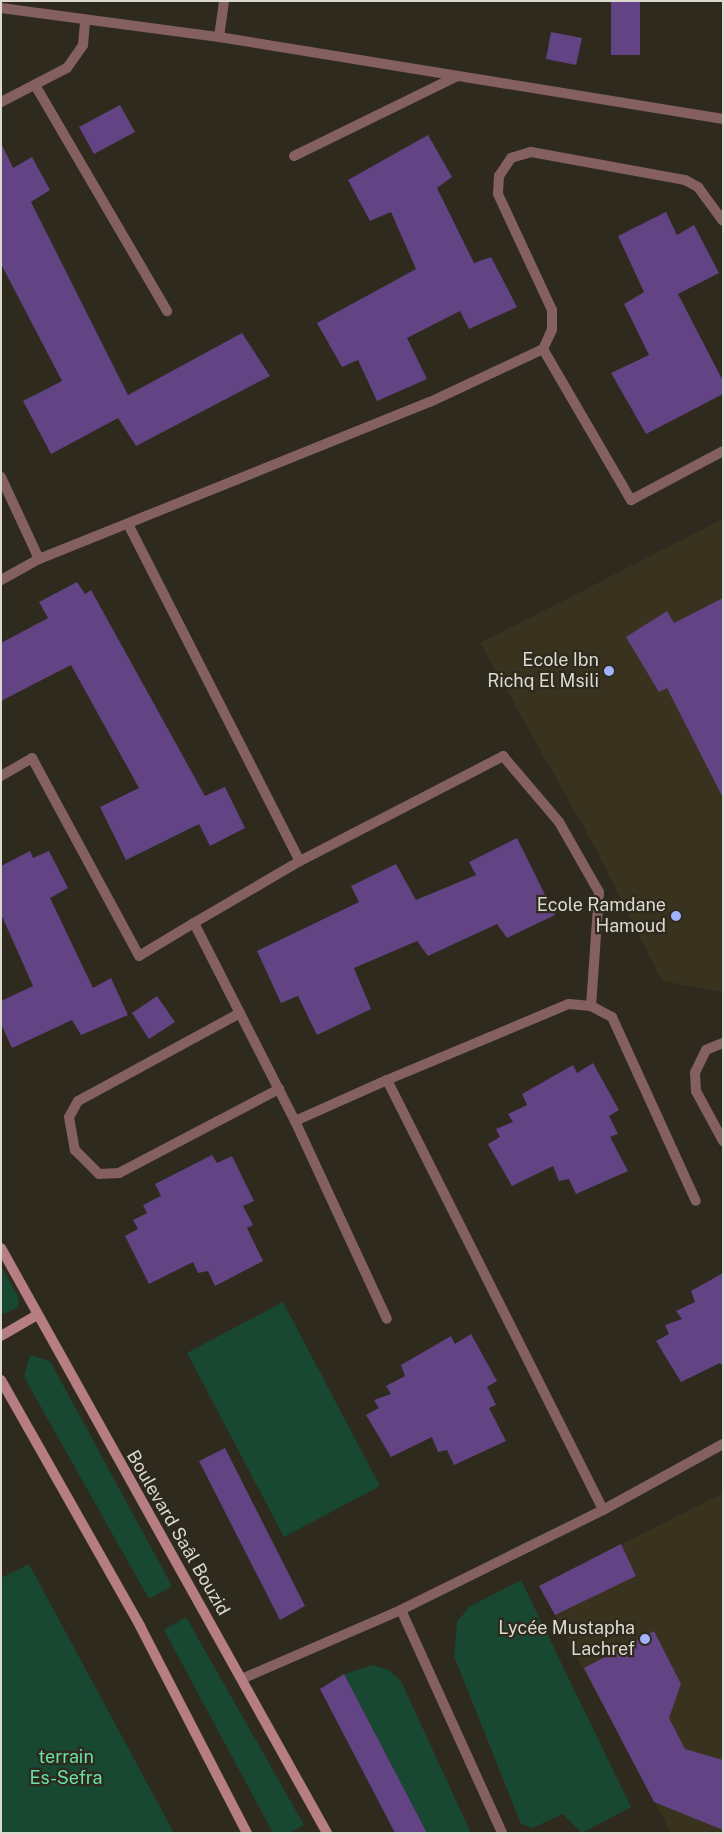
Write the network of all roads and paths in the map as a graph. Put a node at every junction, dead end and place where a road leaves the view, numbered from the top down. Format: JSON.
{"nodes":[{"id":1,"x":224,"y":1,"type":"edge"},
{"id":2,"x":1,"y":8,"type":"edge"},
{"id":3,"x":85,"y":22,"type":"junction"},
{"id":4,"x":219,"y":37,"type":"junction"},
{"id":5,"x":457,"y":76,"type":"junction"},
{"id":6,"x":35,"y":85,"type":"junction"},
{"id":7,"x":1,"y":102,"type":"edge"},
{"id":8,"x":723,"y":119,"type":"edge"},
{"id":9,"x":294,"y":156,"type":"dead end"},
{"id":10,"x":723,"y":221,"type":"edge"},
{"id":11,"x":167,"y":311,"type":"dead end"},
{"id":12,"x":543,"y":349,"type":"junction"},
{"id":13,"x":723,"y":451,"type":"edge"},
{"id":14,"x":1,"y":477,"type":"edge"},
{"id":15,"x":129,"y":526,"type":"junction"},
{"id":16,"x":39,"y":559,"type":"junction"},
{"id":17,"x":1,"y":580,"type":"edge"},
{"id":18,"x":1,"y":776,"type":"edge"},
{"id":19,"x":300,"y":861,"type":"junction"},
{"id":20,"x":194,"y":923,"type":"junction"},
{"id":21,"x":591,"y":1006,"type":"junction"},
{"id":22,"x":240,"y":1013,"type":"junction"},
{"id":23,"x":723,"y":1044,"type":"edge"},
{"id":24,"x":387,"y":1080,"type":"junction"},
{"id":25,"x":279,"y":1089,"type":"junction"},
{"id":26,"x":295,"y":1121,"type":"junction"},
{"id":27,"x":723,"y":1141,"type":"edge"},
{"id":28,"x":696,"y":1201,"type":"dead end"},
{"id":29,"x":1,"y":1248,"type":"edge"},
{"id":30,"x":37,"y":1315,"type":"junction"},
{"id":31,"x":387,"y":1320,"type":"dead end"},
{"id":32,"x":1,"y":1336,"type":"edge"},
{"id":33,"x":1,"y":1380,"type":"edge"},
{"id":34,"x":723,"y":1444,"type":"edge"},
{"id":35,"x":602,"y":1510,"type":"junction"},
{"id":36,"x":401,"y":1610,"type":"junction"},
{"id":37,"x":244,"y":1678,"type":"junction"},
{"id":38,"x":247,"y":1833,"type":"edge"},
{"id":39,"x":327,"y":1833,"type":"edge"},
{"id":40,"x":502,"y":1833,"type":"edge"}],
"edges":[{"from":1,"to":4,"type":"street"},
{"from":2,"to":3,"type":"street"},
{"from":3,"to":4,"type":"street"},
{"from":3,"to":6,"type":"street"},
{"from":4,"to":5,"type":"street"},
{"from":5,"to":8,"type":"street"},
{"from":5,"to":9,"type":"street"},
{"from":6,"to":7,"type":"street"},
{"from":6,"to":11,"type":"street"},
{"from":10,"to":12,"type":"street"},
{"from":12,"to":13,"type":"street"},
{"from":12,"to":15,"type":"street"},
{"from":14,"to":16,"type":"street"},
{"from":15,"to":16,"type":"street"},
{"from":15,"to":19,"type":"street"},
{"from":16,"to":17,"type":"street"},
{"from":18,"to":20,"type":"street"},
{"from":19,"to":20,"type":"street"},
{"from":19,"to":21,"type":"street"},
{"from":20,"to":22,"type":"street"},
{"from":21,"to":24,"type":"street"},
{"from":21,"to":28,"type":"street"},
{"from":22,"to":25,"type":"street"},
{"from":22,"to":25,"type":"street"},
{"from":23,"to":27,"type":"street"},
{"from":24,"to":26,"type":"street"},
{"from":24,"to":35,"type":"street"},
{"from":25,"to":26,"type":"street"},
{"from":26,"to":31,"type":"street"},
{"from":29,"to":30,"type":"main road","name":"Boulevard Saâl Bouzid"},
{"from":30,"to":32,"type":"main road"},
{"from":30,"to":37,"type":"main road","name":"Boulevard Saâl Bouzid"},
{"from":33,"to":38,"type":"main road"},
{"from":34,"to":35,"type":"street"},
{"from":35,"to":36,"type":"street"},
{"from":36,"to":37,"type":"street"},
{"from":36,"to":40,"type":"street"},
{"from":37,"to":39,"type":"main road","name":"Boulevard Saâl Bouzid"}]}
